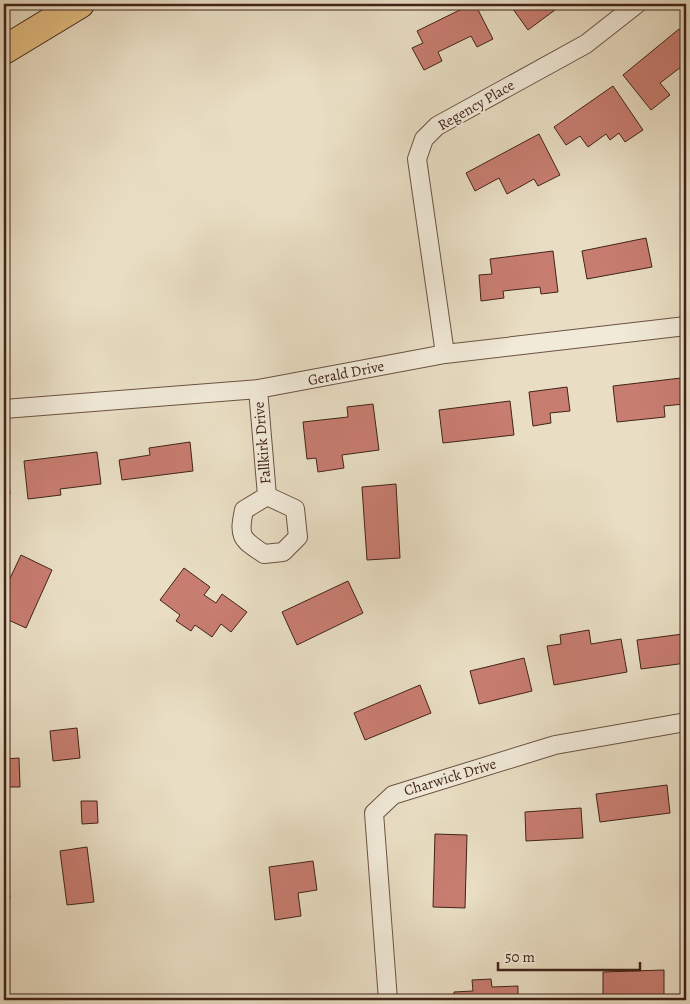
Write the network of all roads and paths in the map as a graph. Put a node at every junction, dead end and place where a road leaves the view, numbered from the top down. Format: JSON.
{"nodes":[{"id":1,"x":80,"y":4,"type":"edge"},
{"id":2,"x":637,"y":4,"type":"edge"},
{"id":3,"x":4,"y":50,"type":"edge"},
{"id":4,"x":686,"y":326,"type":"edge"},
{"id":5,"x":445,"y":354,"type":"junction"},
{"id":6,"x":258,"y":389,"type":"junction"},
{"id":7,"x":4,"y":409,"type":"edge"},
{"id":8,"x":266,"y":496,"type":"dead end"},
{"id":9,"x":686,"y":722,"type":"edge"},
{"id":10,"x":388,"y":1000,"type":"edge"}],
"edges":[{"from":1,"to":3,"type":"highway"},
{"from":2,"to":5,"type":"street","name":"Regency Place"},
{"from":4,"to":5,"type":"street","name":"Gerald Drive"},
{"from":5,"to":6,"type":"street","name":"Gerald Drive"},
{"from":6,"to":7,"type":"street","name":"Gerald Drive"},
{"from":6,"to":8,"type":"street","name":"Fallkirk Drive"},
{"from":9,"to":10,"type":"street","name":"Charwick Drive"}]}
